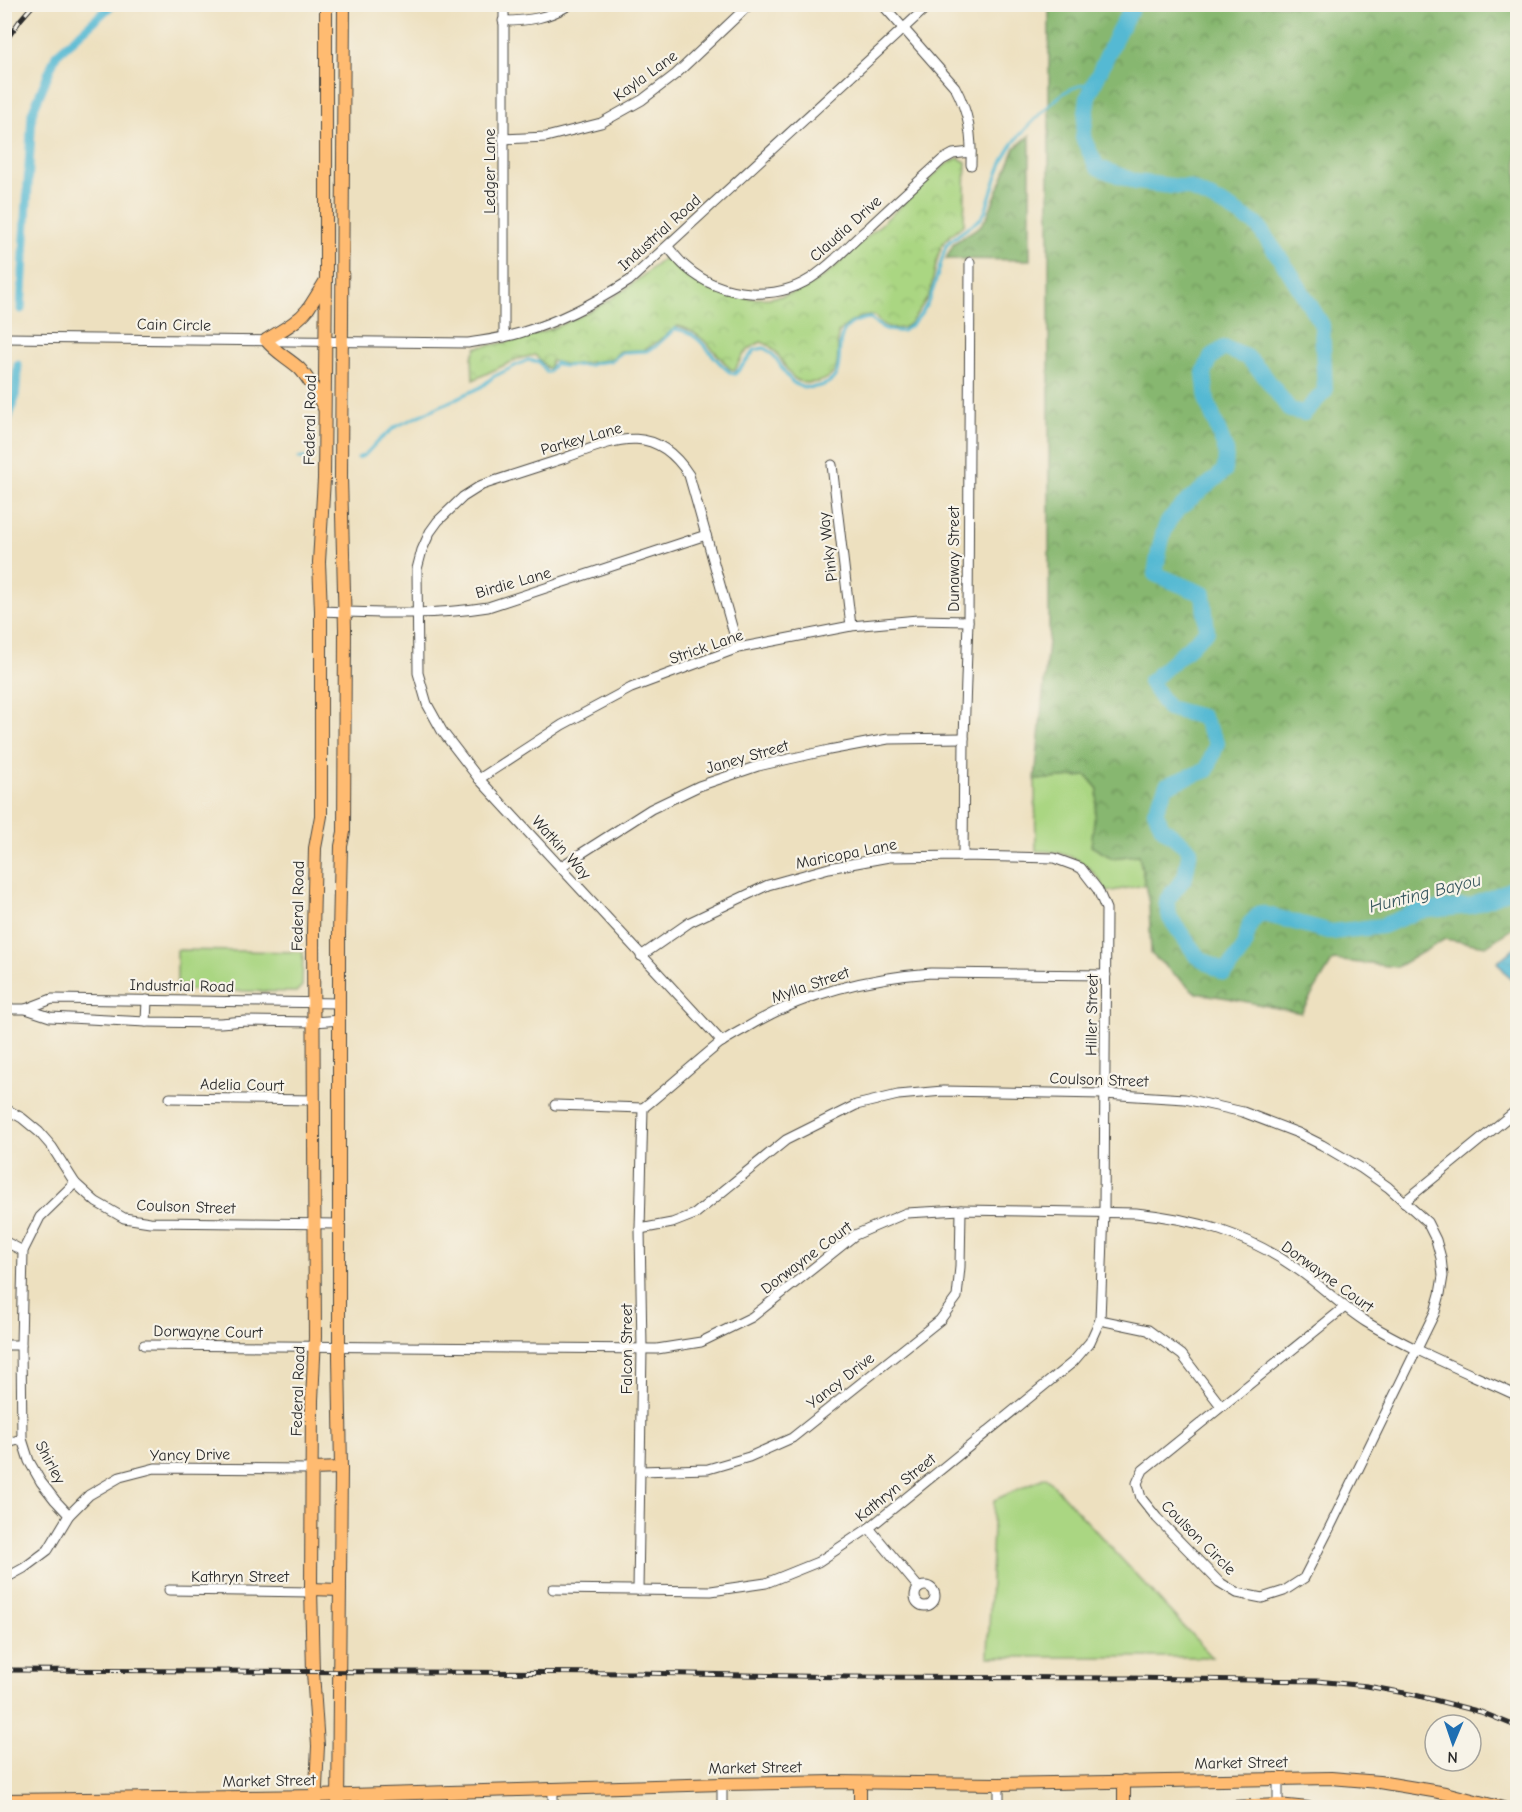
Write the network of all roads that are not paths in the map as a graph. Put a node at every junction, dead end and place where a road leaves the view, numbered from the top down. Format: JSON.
{"nodes":[{"id":1,"x":326,"y":4,"type":"edge"},
{"id":2,"x":344,"y":4,"type":"edge"},
{"id":3,"x":504,"y":4,"type":"edge"},
{"id":4,"x":571,"y":4,"type":"edge"},
{"id":5,"x":750,"y":4,"type":"edge"},
{"id":6,"x":882,"y":4,"type":"edge"},
{"id":7,"x":930,"y":4,"type":"edge"},
{"id":8,"x":503,"y":21,"type":"junction"},
{"id":9,"x":326,"y":25,"type":"junction"},
{"id":10,"x":344,"y":25,"type":"junction"},
{"id":11,"x":904,"y":27,"type":"junction"},
{"id":12,"x":503,"y":139,"type":"junction"},
{"id":13,"x":971,"y":152,"type":"junction"},
{"id":14,"x":971,"y":165,"type":"dead end"},
{"id":15,"x":326,"y":200,"type":"junction"},
{"id":16,"x":343,"y":200,"type":"junction"},
{"id":17,"x":668,"y":247,"type":"junction"},
{"id":18,"x":970,"y":262,"type":"dead end"},
{"id":19,"x":326,"y":279,"type":"junction"},
{"id":20,"x":504,"y":337,"type":"junction"},
{"id":21,"x":4,"y":338,"type":"edge"},
{"id":22,"x":266,"y":340,"type":"junction"},
{"id":23,"x":326,"y":341,"type":"junction"},
{"id":24,"x":343,"y":341,"type":"junction"},
{"id":25,"x":325,"y":410,"type":"junction"},
{"id":26,"x":832,"y":465,"type":"dead end"},
{"id":27,"x":706,"y":535,"type":"junction"},
{"id":28,"x":321,"y":611,"type":"junction"},
{"id":29,"x":344,"y":612,"type":"junction"},
{"id":30,"x":416,"y":614,"type":"junction"},
{"id":31,"x":968,"y":621,"type":"junction"},
{"id":32,"x":852,"y":626,"type":"junction"},
{"id":33,"x":738,"y":648,"type":"junction"},
{"id":34,"x":417,"y":651,"type":"joint"},
{"id":35,"x":964,"y":738,"type":"junction"},
{"id":36,"x":479,"y":779,"type":"junction"},
{"id":37,"x":321,"y":802,"type":"junction"},
{"id":38,"x":344,"y":803,"type":"junction"},
{"id":39,"x":963,"y":856,"type":"junction"},
{"id":40,"x":1075,"y":866,"type":"joint"},
{"id":41,"x":560,"y":867,"type":"junction"},
{"id":42,"x":641,"y":956,"type":"junction"},
{"id":43,"x":1106,"y":975,"type":"junction"},
{"id":44,"x":147,"y":1000,"type":"junction"},
{"id":45,"x":314,"y":1002,"type":"junction"},
{"id":46,"x":340,"y":1003,"type":"junction"},
{"id":47,"x":4,"y":1009,"type":"edge"},
{"id":48,"x":26,"y":1010,"type":"junction"},
{"id":49,"x":340,"y":1020,"type":"junction"},
{"id":50,"x":146,"y":1022,"type":"junction"},
{"id":51,"x":314,"y":1022,"type":"junction"},
{"id":52,"x":722,"y":1042,"type":"junction"},
{"id":53,"x":1104,"y":1094,"type":"junction"},
{"id":54,"x":170,"y":1098,"type":"dead end"},
{"id":55,"x":314,"y":1100,"type":"junction"},
{"id":56,"x":555,"y":1106,"type":"dead end"},
{"id":57,"x":4,"y":1108,"type":"edge"},
{"id":58,"x":643,"y":1108,"type":"junction"},
{"id":59,"x":1518,"y":1109,"type":"edge"},
{"id":60,"x":75,"y":1183,"type":"junction"},
{"id":61,"x":1404,"y":1202,"type":"junction"},
{"id":62,"x":961,"y":1210,"type":"junction"},
{"id":63,"x":1104,"y":1211,"type":"junction"},
{"id":64,"x":314,"y":1224,"type":"junction"},
{"id":65,"x":340,"y":1224,"type":"junction"},
{"id":66,"x":640,"y":1229,"type":"junction"},
{"id":67,"x":4,"y":1241,"type":"edge"},
{"id":68,"x":23,"y":1251,"type":"junction"},
{"id":69,"x":1345,"y":1307,"type":"junction"},
{"id":70,"x":1100,"y":1320,"type":"junction"},
{"id":71,"x":4,"y":1345,"type":"edge"},
{"id":72,"x":21,"y":1345,"type":"junction"},
{"id":73,"x":144,"y":1345,"type":"dead end"},
{"id":74,"x":315,"y":1347,"type":"junction"},
{"id":75,"x":339,"y":1347,"type":"junction"},
{"id":76,"x":642,"y":1348,"type":"junction"},
{"id":77,"x":1416,"y":1349,"type":"junction"},
{"id":78,"x":1518,"y":1396,"type":"edge"},
{"id":79,"x":1221,"y":1406,"type":"junction"},
{"id":80,"x":22,"y":1439,"type":"junction"},
{"id":81,"x":4,"y":1444,"type":"edge"},
{"id":82,"x":341,"y":1468,"type":"junction"},
{"id":83,"x":312,"y":1469,"type":"junction"},
{"id":84,"x":640,"y":1471,"type":"junction"},
{"id":85,"x":69,"y":1515,"type":"junction"},
{"id":86,"x":869,"y":1528,"type":"junction"},
{"id":87,"x":4,"y":1579,"type":"edge"},
{"id":88,"x":919,"y":1588,"type":"dead end"},
{"id":89,"x":553,"y":1589,"type":"dead end"},
{"id":90,"x":169,"y":1590,"type":"dead end"},
{"id":91,"x":311,"y":1590,"type":"junction"},
{"id":92,"x":340,"y":1590,"type":"junction"},
{"id":93,"x":638,"y":1590,"type":"junction"},
{"id":94,"x":1278,"y":1778,"type":"junction"},
{"id":95,"x":1124,"y":1781,"type":"junction"},
{"id":96,"x":860,"y":1783,"type":"junction"},
{"id":97,"x":722,"y":1784,"type":"junction"},
{"id":98,"x":999,"y":1784,"type":"junction"},
{"id":99,"x":553,"y":1790,"type":"junction"},
{"id":100,"x":4,"y":1800,"type":"edge"},
{"id":101,"x":316,"y":1802,"type":"edge"},
{"id":102,"x":338,"y":1802,"type":"edge"},
{"id":103,"x":77,"y":1803,"type":"edge"},
{"id":104,"x":1278,"y":1806,"type":"edge"},
{"id":105,"x":553,"y":1808,"type":"edge"},
{"id":106,"x":722,"y":1808,"type":"edge"},
{"id":107,"x":860,"y":1808,"type":"edge"},
{"id":108,"x":999,"y":1808,"type":"edge"},
{"id":109,"x":1124,"y":1808,"type":"edge"},
{"id":110,"x":1209,"y":1808,"type":"edge"},
{"id":111,"x":1308,"y":1808,"type":"edge"},
{"id":112,"x":1503,"y":1808,"type":"edge"}],
"edges":[{"from":1,"to":9,"type":"main road","name":"Federal Road"},
{"from":2,"to":10,"type":"main road","name":"Federal Road"},
{"from":3,"to":8,"type":"street","name":"Ledger Lane"},
{"from":4,"to":8,"type":"street"},
{"from":5,"to":12,"type":"street","name":"Kayla Lane"},
{"from":6,"to":11,"type":"street"},
{"from":7,"to":11,"type":"street","name":"Industrial Road"},
{"from":8,"to":12,"type":"street","name":"Ledger Lane"},
{"from":9,"to":10,"type":"main road"},
{"from":9,"to":15,"type":"main road","name":"Federal Road"},
{"from":10,"to":16,"type":"main road","name":"Federal Road"},
{"from":11,"to":13,"type":"street"},
{"from":11,"to":17,"type":"street","name":"Industrial Road"},
{"from":12,"to":20,"type":"street","name":"Ledger Lane"},
{"from":13,"to":14,"type":"street"},
{"from":13,"to":17,"type":"street","name":"Claudia Drive"},
{"from":15,"to":16,"type":"main road"},
{"from":15,"to":19,"type":"main road","name":"Federal Road"},
{"from":16,"to":24,"type":"main road","name":"Federal Road"},
{"from":17,"to":20,"type":"street","name":"Industrial Road"},
{"from":18,"to":31,"type":"street","name":"Dunaway Street"},
{"from":19,"to":22,"type":"main road"},
{"from":19,"to":23,"type":"main road","name":"Federal Road"},
{"from":20,"to":24,"type":"street","name":"Industrial Road"},
{"from":21,"to":22,"type":"street","name":"Cain Circle"},
{"from":22,"to":23,"type":"street","name":"Cain Circle"},
{"from":22,"to":25,"type":"main road"},
{"from":23,"to":24,"type":"street","name":"Cain Circle"},
{"from":23,"to":25,"type":"main road","name":"Federal Road"},
{"from":24,"to":29,"type":"main road","name":"Federal Road"},
{"from":25,"to":28,"type":"main road","name":"Federal Road"},
{"from":26,"to":32,"type":"street","name":"Pinky Way"},
{"from":27,"to":30,"type":"street","name":"Birdie Lane"},
{"from":27,"to":30,"type":"street","name":"Parkey Lane"},
{"from":27,"to":33,"type":"street","name":"Parkey Lane"},
{"from":28,"to":29,"type":"street","name":"Birdie Lane"},
{"from":28,"to":37,"type":"main road","name":"Federal Road"},
{"from":29,"to":30,"type":"street","name":"Birdie Lane"},
{"from":29,"to":38,"type":"main road","name":"Federal Road"},
{"from":30,"to":34,"type":"street","name":"Parkey Lane"},
{"from":31,"to":32,"type":"street","name":"Strick Lane"},
{"from":31,"to":35,"type":"street","name":"Dunaway Street"},
{"from":32,"to":33,"type":"street","name":"Strick Lane"},
{"from":33,"to":36,"type":"street","name":"Strick Lane"},
{"from":34,"to":36,"type":"street","name":"Watkin Way"},
{"from":35,"to":39,"type":"street","name":"Dunaway Street"},
{"from":35,"to":41,"type":"street","name":"Janey Street"},
{"from":36,"to":41,"type":"street","name":"Watkin Way"},
{"from":37,"to":38,"type":"main road"},
{"from":37,"to":45,"type":"main road","name":"Federal Road"},
{"from":38,"to":46,"type":"main road","name":"Federal Road"},
{"from":39,"to":40,"type":"street","name":"Maricopa Lane"},
{"from":39,"to":42,"type":"street","name":"Maricopa Lane"},
{"from":40,"to":43,"type":"street","name":"Hiller Street"},
{"from":41,"to":42,"type":"street","name":"Watkin Way"},
{"from":42,"to":52,"type":"street","name":"Watkin Way"},
{"from":43,"to":52,"type":"street","name":"Mylla Street"},
{"from":43,"to":53,"type":"street","name":"Hiller Street"},
{"from":44,"to":45,"type":"street","name":"Industrial Road"},
{"from":44,"to":48,"type":"street","name":"Industrial Road"},
{"from":44,"to":50,"type":"street"},
{"from":45,"to":46,"type":"street","name":"Industrial Road"},
{"from":45,"to":51,"type":"main road","name":"Federal Road"},
{"from":46,"to":49,"type":"main road","name":"Federal Road"},
{"from":47,"to":48,"type":"street","name":"Industrial Road"},
{"from":48,"to":50,"type":"street","name":"Industrial Road"},
{"from":49,"to":51,"type":"street","name":"Industrial Road"},
{"from":49,"to":65,"type":"main road","name":"Federal Road"},
{"from":50,"to":51,"type":"street","name":"Industrial Road"},
{"from":51,"to":55,"type":"main road","name":"Federal Road"},
{"from":52,"to":58,"type":"street","name":"Mylla Street"},
{"from":53,"to":61,"type":"street","name":"Coulson Street"},
{"from":53,"to":63,"type":"street","name":"Hiller Street"},
{"from":53,"to":66,"type":"street","name":"Coulson Street"},
{"from":54,"to":55,"type":"street","name":"Adelia Court"},
{"from":55,"to":64,"type":"main road","name":"Federal Road"},
{"from":56,"to":58,"type":"street"},
{"from":57,"to":60,"type":"street","name":"Coulson Street"},
{"from":58,"to":66,"type":"street","name":"Falcon Street"},
{"from":59,"to":61,"type":"street"},
{"from":60,"to":64,"type":"street","name":"Coulson Street"},
{"from":60,"to":68,"type":"street","name":"Shirley"},
{"from":61,"to":77,"type":"street","name":"Coulson Street"},
{"from":62,"to":63,"type":"street","name":"Dorwayne Court"},
{"from":62,"to":76,"type":"street","name":"Dorwayne Court"},
{"from":62,"to":84,"type":"street","name":"Yancy Drive"},
{"from":63,"to":69,"type":"street","name":"Dorwayne Court"},
{"from":63,"to":70,"type":"street","name":"Kathryn Street"},
{"from":64,"to":65,"type":"street","name":"Coulson Street"},
{"from":64,"to":74,"type":"main road","name":"Federal Road"},
{"from":65,"to":75,"type":"main road","name":"Federal Road"},
{"from":66,"to":76,"type":"street","name":"Falcon Street"},
{"from":67,"to":68,"type":"street"},
{"from":68,"to":72,"type":"street","name":"Shirley"},
{"from":69,"to":77,"type":"street","name":"Dorwayne Court"},
{"from":69,"to":79,"type":"street","name":"Coulson Circle"},
{"from":70,"to":79,"type":"street"},
{"from":70,"to":86,"type":"street","name":"Kathryn Street"},
{"from":71,"to":72,"type":"street"},
{"from":72,"to":80,"type":"street","name":"Shirley"},
{"from":73,"to":74,"type":"street","name":"Dorwayne Court"},
{"from":74,"to":75,"type":"street","name":"Dorwayne Court"},
{"from":74,"to":83,"type":"main road","name":"Federal Road"},
{"from":75,"to":76,"type":"street","name":"Dorwayne Court"},
{"from":75,"to":82,"type":"main road","name":"Federal Road"},
{"from":76,"to":84,"type":"street","name":"Falcon Street"},
{"from":77,"to":78,"type":"street","name":"Dorwayne Court"},
{"from":77,"to":79,"type":"street","name":"Coulson Circle"},
{"from":80,"to":81,"type":"street"},
{"from":80,"to":85,"type":"street","name":"Shirley"},
{"from":82,"to":83,"type":"main road"},
{"from":82,"to":92,"type":"main road","name":"Federal Road"},
{"from":83,"to":85,"type":"street","name":"Yancy Drive"},
{"from":83,"to":91,"type":"main road","name":"Federal Road"},
{"from":84,"to":93,"type":"street","name":"Falcon Street"},
{"from":85,"to":87,"type":"street","name":"Yancy Drive"},
{"from":86,"to":88,"type":"street"},
{"from":86,"to":93,"type":"street","name":"Kathryn Street"},
{"from":89,"to":93,"type":"street","name":"Kathryn Street"},
{"from":90,"to":91,"type":"street","name":"Kathryn Street"},
{"from":91,"to":92,"type":"main road"},
{"from":91,"to":101,"type":"main road","name":"Federal Road"},
{"from":92,"to":102,"type":"main road","name":"Federal Road"},
{"from":94,"to":95,"type":"main road","name":"Market Street"},
{"from":94,"to":104,"type":"street"},
{"from":94,"to":112,"type":"main road","name":"Market Street"},
{"from":95,"to":98,"type":"main road","name":"Market Street"},
{"from":95,"to":109,"type":"main road"},
{"from":96,"to":97,"type":"main road","name":"Market Street"},
{"from":96,"to":98,"type":"main road","name":"Market Street"},
{"from":96,"to":107,"type":"main road"},
{"from":97,"to":99,"type":"main road","name":"Market Street"},
{"from":97,"to":106,"type":"street"},
{"from":98,"to":108,"type":"street"},
{"from":99,"to":102,"type":"main road","name":"Market Street"},
{"from":99,"to":105,"type":"street"},
{"from":100,"to":103,"type":"main road","name":"Market Street"},
{"from":101,"to":102,"type":"main road","name":"Market Street"},
{"from":101,"to":103,"type":"main road","name":"Market Street"},
{"from":104,"to":110,"type":"main road"},
{"from":104,"to":111,"type":"main road"}]}
